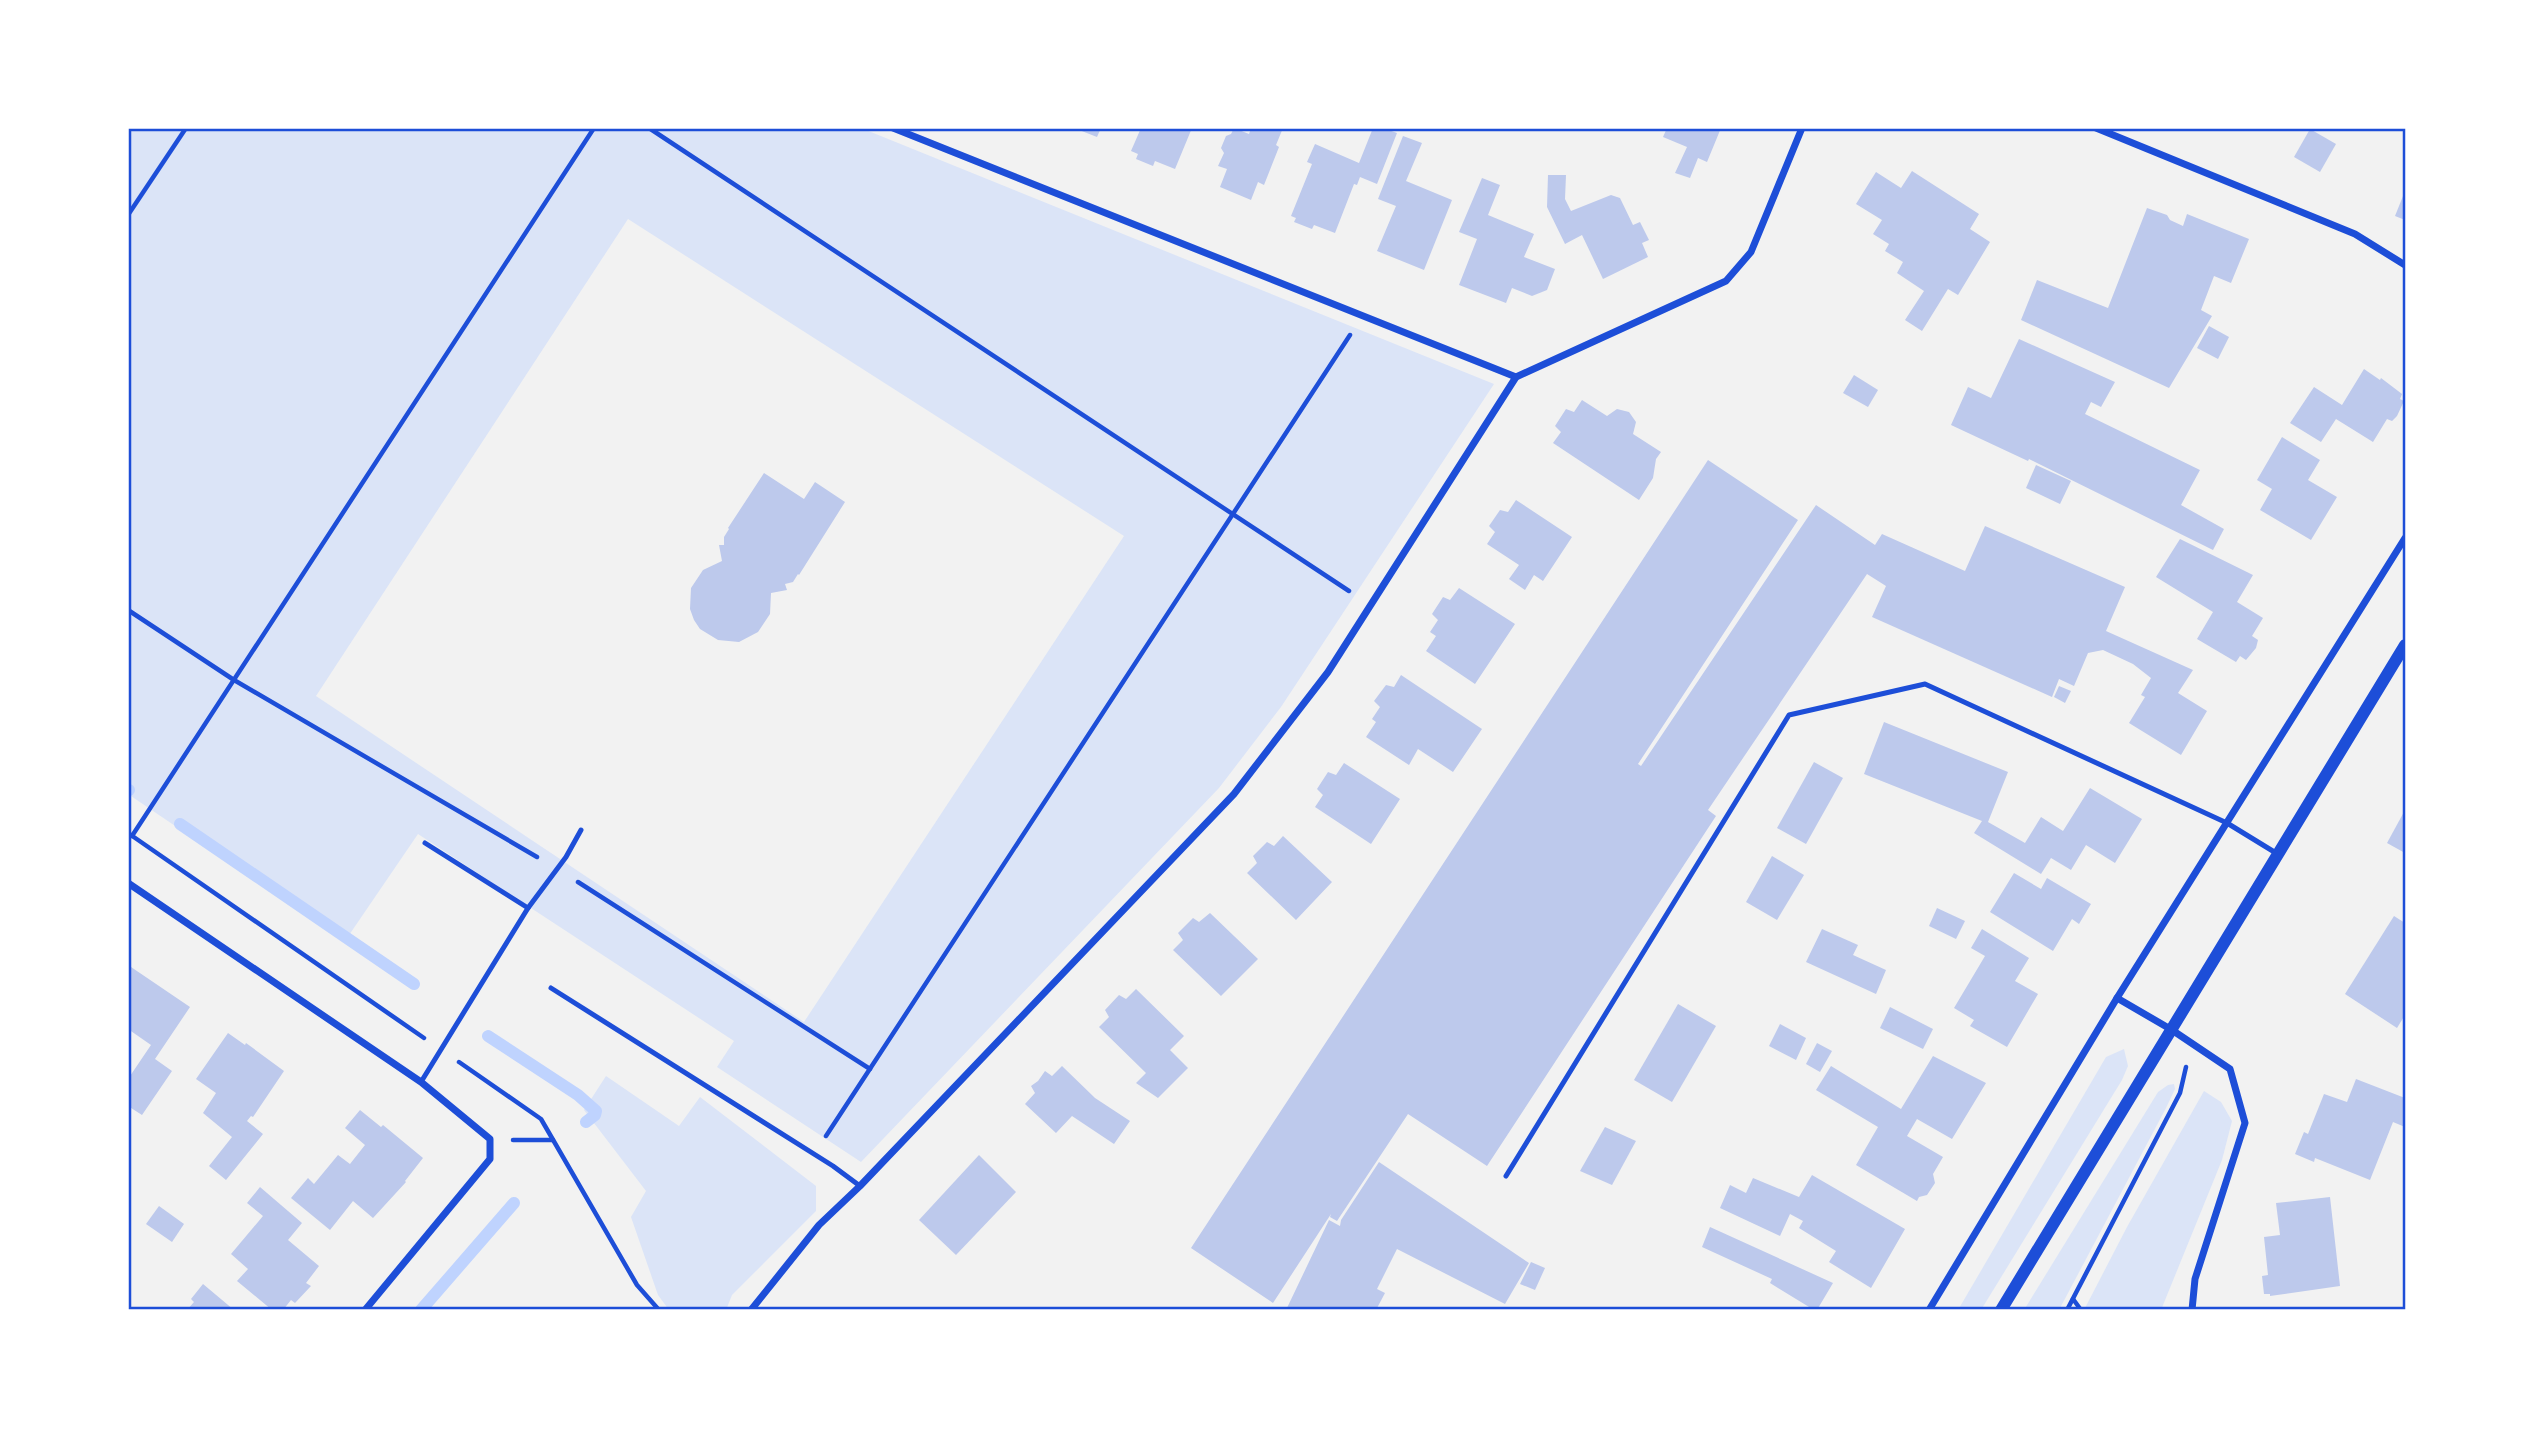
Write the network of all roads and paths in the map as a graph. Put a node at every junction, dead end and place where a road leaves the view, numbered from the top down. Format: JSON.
{"nodes":[{"id":1,"x":186,"y":128,"type":"edge"},
{"id":2,"x":594,"y":128,"type":"edge"},
{"id":3,"x":649,"y":128,"type":"edge"},
{"id":4,"x":893,"y":128,"type":"edge"},
{"id":5,"x":1802,"y":128,"type":"edge"},
{"id":6,"x":2096,"y":128,"type":"edge"},
{"id":7,"x":128,"y":215,"type":"edge"},
{"id":8,"x":2405,"y":265,"type":"edge"},
{"id":9,"x":1363,"y":316,"type":"junction"},
{"id":10,"x":1516,"y":377,"type":"junction"},
{"id":11,"x":1233,"y":514,"type":"junction"},
{"id":12,"x":2405,"y":538,"type":"edge"},
{"id":13,"x":1370,"y":605,"type":"junction"},
{"id":14,"x":128,"y":610,"type":"edge"},
{"id":15,"x":2405,"y":645,"type":"edge"},
{"id":16,"x":234,"y":680,"type":"junction"},
{"id":17,"x":2227,"y":823,"type":"junction"},
{"id":18,"x":581,"y":830,"type":"dead end"},
{"id":19,"x":130,"y":834,"type":"edge"},
{"id":20,"x":425,"y":844,"type":"dead end"},
{"id":21,"x":2279,"y":854,"type":"junction"},
{"id":22,"x":557,"y":869,"type":"junction"},
{"id":23,"x":128,"y":883,"type":"edge"},
{"id":24,"x":528,"y":908,"type":"junction"},
{"id":25,"x":551,"y":988,"type":"dead end"},
{"id":26,"x":2117,"y":998,"type":"junction"},
{"id":27,"x":2172,"y":1030,"type":"junction"},
{"id":28,"x":2192,"y":1044,"type":"junction"},
{"id":29,"x":441,"y":1050,"type":"junction"},
{"id":30,"x":870,"y":1069,"type":"junction"},
{"id":31,"x":421,"y":1082,"type":"junction"},
{"id":32,"x":490,"y":1139,"type":"junction"},
{"id":33,"x":554,"y":1140,"type":"junction"},
{"id":34,"x":814,"y":1154,"type":"junction"},
{"id":35,"x":1506,"y":1177,"type":"dead end"},
{"id":36,"x":860,"y":1186,"type":"junction"},
{"id":37,"x":2073,"y":1299,"type":"junction"},
{"id":38,"x":365,"y":1310,"type":"edge"},
{"id":39,"x":659,"y":1310,"type":"edge"},
{"id":40,"x":751,"y":1310,"type":"edge"},
{"id":41,"x":1929,"y":1310,"type":"edge"},
{"id":42,"x":2001,"y":1310,"type":"edge"},
{"id":43,"x":2067,"y":1310,"type":"edge"},
{"id":44,"x":2081,"y":1310,"type":"edge"},
{"id":45,"x":2192,"y":1310,"type":"edge"}],
"edges":[{"from":1,"to":7,"type":"path"},
{"from":2,"to":16,"type":"path"},
{"from":3,"to":11,"type":"path"},
{"from":4,"to":9,"type":"street"},
{"from":5,"to":10,"type":"street"},
{"from":6,"to":8,"type":"street"},
{"from":9,"to":10,"type":"street"},
{"from":9,"to":11,"type":"path"},
{"from":10,"to":13,"type":"street"},
{"from":11,"to":13,"type":"path"},
{"from":11,"to":30,"type":"path"},
{"from":12,"to":17,"type":"street"},
{"from":13,"to":36,"type":"street"},
{"from":14,"to":16,"type":"path"},
{"from":15,"to":21,"type":"street"},
{"from":16,"to":19,"type":"path"},
{"from":16,"to":22,"type":"path"},
{"from":17,"to":21,"type":"lane"},
{"from":17,"to":26,"type":"street"},
{"from":17,"to":35,"type":"lane"},
{"from":18,"to":22,"type":"lane"},
{"from":19,"to":29,"type":"path"},
{"from":20,"to":24,"type":"lane"},
{"from":21,"to":27,"type":"street"},
{"from":22,"to":24,"type":"lane"},
{"from":22,"to":30,"type":"path"},
{"from":23,"to":31,"type":"street"},
{"from":24,"to":29,"type":"lane"},
{"from":25,"to":34,"type":"lane"},
{"from":26,"to":27,"type":"street"},
{"from":26,"to":41,"type":"street"},
{"from":27,"to":28,"type":"street"},
{"from":27,"to":42,"type":"street"},
{"from":28,"to":37,"type":"path"},
{"from":28,"to":45,"type":"street"},
{"from":29,"to":31,"type":"lane"},
{"from":29,"to":33,"type":"path"},
{"from":30,"to":34,"type":"path"},
{"from":31,"to":32,"type":"street"},
{"from":32,"to":33,"type":"path"},
{"from":32,"to":38,"type":"street"},
{"from":33,"to":39,"type":"path"},
{"from":34,"to":36,"type":"lane"},
{"from":36,"to":40,"type":"street"},
{"from":37,"to":43,"type":"path"},
{"from":37,"to":44,"type":"path"}]}
